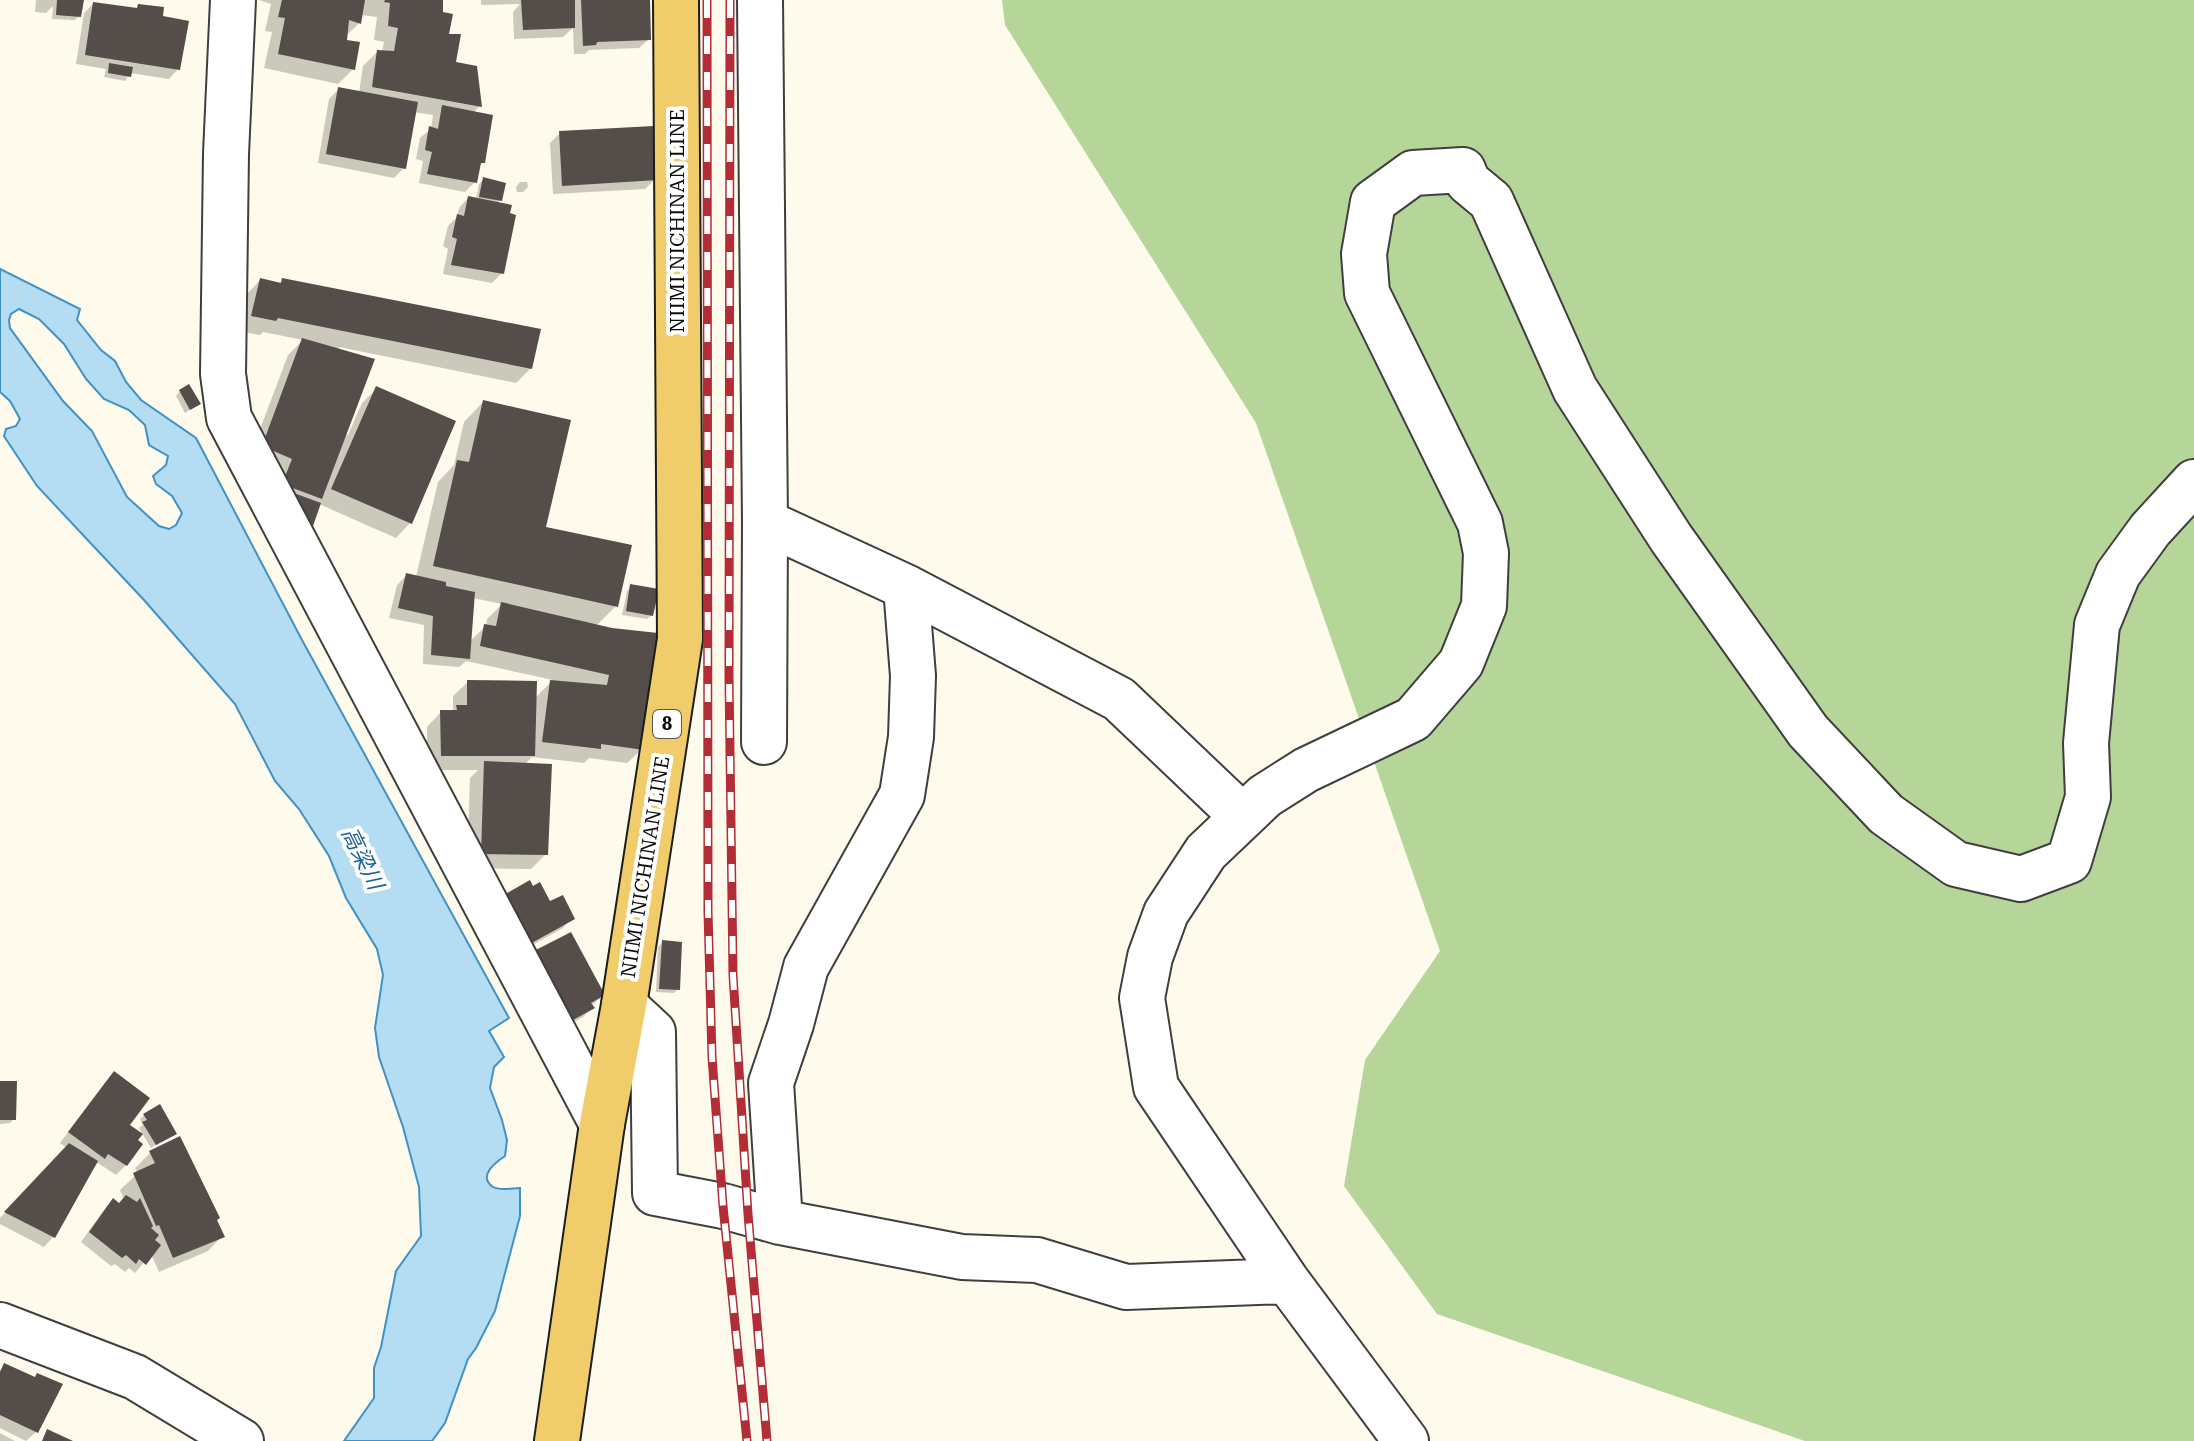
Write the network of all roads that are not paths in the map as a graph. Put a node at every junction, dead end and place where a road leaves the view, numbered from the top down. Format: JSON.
{"nodes":[{"id":1,"x":233,"y":0,"type":"edge"},
{"id":2,"x":676,"y":0,"type":"edge"},
{"id":3,"x":760,"y":0,"type":"edge"},
{"id":4,"x":2194,"y":482,"type":"edge"},
{"id":5,"x":765,"y":522,"type":"junction"},
{"id":6,"x":906,"y":587,"type":"junction"},
{"id":7,"x":764,"y":742,"type":"dead end"},
{"id":8,"x":1243,"y":817,"type":"junction"},
{"id":9,"x":624,"y":1005,"type":"junction"},
{"id":10,"x":602,"y":1124,"type":"junction"},
{"id":11,"x":780,"y":1222,"type":"junction"},
{"id":12,"x":1287,"y":1281,"type":"junction"},
{"id":13,"x":0,"y":1325,"type":"edge"},
{"id":14,"x":241,"y":1441,"type":"edge"},
{"id":15,"x":557,"y":1441,"type":"edge"},
{"id":16,"x":1406,"y":1441,"type":"edge"}],
"edges":[{"from":1,"to":10,"type":"street"},
{"from":2,"to":9,"type":"main road","name":"NIIMI NICHINAN LINE","number":"8"},
{"from":3,"to":5,"type":"street"},
{"from":4,"to":8,"type":"street"},
{"from":5,"to":6,"type":"street"},
{"from":5,"to":7,"type":"street"},
{"from":6,"to":8,"type":"street"},
{"from":6,"to":11,"type":"street"},
{"from":8,"to":12,"type":"street"},
{"from":9,"to":10,"type":"main road","name":"NIIMI NICHINAN LINE","number":"8"},
{"from":9,"to":11,"type":"street"},
{"from":10,"to":15,"type":"main road","name":"NIIMI NICHINAN LINE","number":"8"},
{"from":11,"to":12,"type":"street"},
{"from":12,"to":16,"type":"street"},
{"from":13,"to":14,"type":"street"}]}
